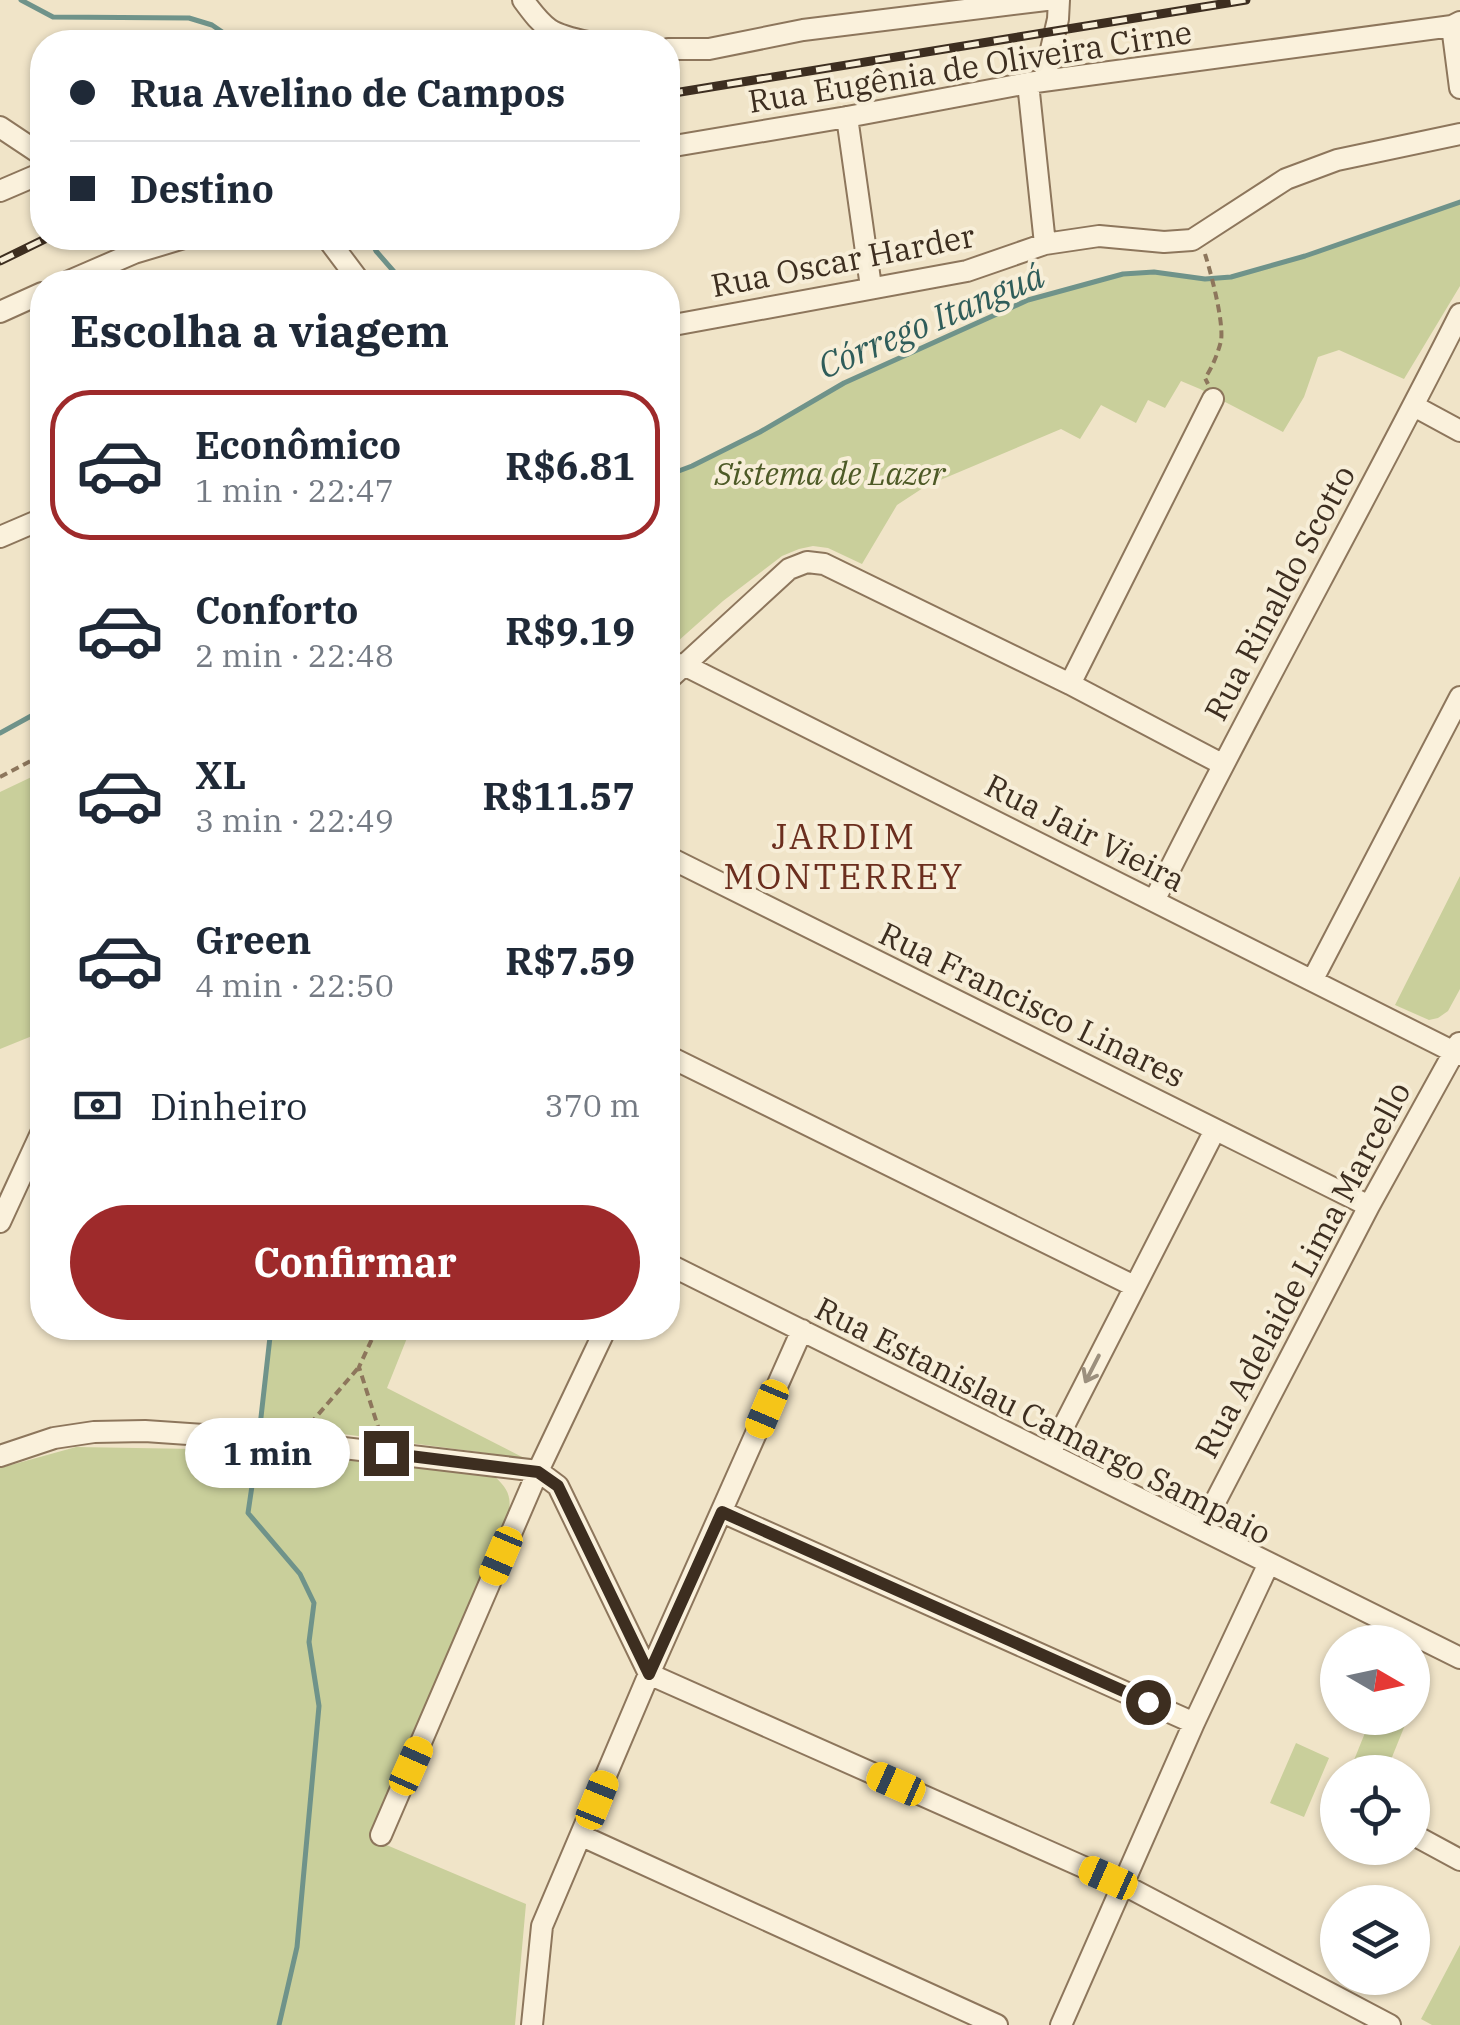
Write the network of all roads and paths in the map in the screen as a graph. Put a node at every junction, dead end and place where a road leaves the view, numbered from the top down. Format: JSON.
{"nodes":[{"id":1,"x":523,"y":0,"type":"edge"},
{"id":2,"x":1046,"y":0,"type":"edge"},
{"id":3,"x":1059,"y":0,"type":"edge"},
{"id":4,"x":1456,"y":24,"type":"edge"},
{"id":5,"x":549,"y":30,"type":"edge"},
{"id":6,"x":680,"y":49,"type":"edge"},
{"id":7,"x":1036,"y":82,"type":"junction"},
{"id":8,"x":1460,"y":88,"type":"edge"},
{"id":9,"x":847,"y":117,"type":"junction"},
{"id":10,"x":0,"y":127,"type":"edge"},
{"id":11,"x":1460,"y":134,"type":"edge"},
{"id":12,"x":680,"y":145,"type":"edge"},
{"id":13,"x":30,"y":147,"type":"edge"},
{"id":14,"x":30,"y":177,"type":"edge"},
{"id":15,"x":0,"y":191,"type":"edge"},
{"id":16,"x":1045,"y":244,"type":"junction"},
{"id":17,"x":122,"y":250,"type":"edge"},
{"id":18,"x":1207,"y":260,"type":"dead end"},
{"id":19,"x":88,"y":270,"type":"edge"},
{"id":20,"x":871,"y":287,"type":"junction"},
{"id":21,"x":30,"y":298,"type":"edge"},
{"id":22,"x":0,"y":312,"type":"edge"},
{"id":23,"x":1460,"y":314,"type":"edge"},
{"id":24,"x":680,"y":324,"type":"edge"},
{"id":25,"x":1213,"y":399,"type":"joint"},
{"id":26,"x":1414,"y":406,"type":"junction"},
{"id":27,"x":1460,"y":431,"type":"edge"},
{"id":28,"x":30,"y":524,"type":"edge"},
{"id":29,"x":0,"y":537,"type":"edge"},
{"id":30,"x":682,"y":664,"type":"junction"},
{"id":31,"x":680,"y":666,"type":"edge"},
{"id":32,"x":1070,"y":684,"type":"junction"},
{"id":33,"x":1460,"y":697,"type":"edge"},
{"id":34,"x":30,"y":760,"type":"edge"},
{"id":35,"x":1222,"y":764,"type":"junction"},
{"id":36,"x":0,"y":776,"type":"edge"},
{"id":37,"x":680,"y":863,"type":"edge"},
{"id":38,"x":1154,"y":901,"type":"junction"},
{"id":39,"x":1314,"y":979,"type":"junction"},
{"id":40,"x":1458,"y":1049,"type":"edge"},
{"id":41,"x":680,"y":1062,"type":"edge"},
{"id":42,"x":1215,"y":1130,"type":"junction"},
{"id":43,"x":30,"y":1157,"type":"edge"},
{"id":44,"x":1369,"y":1206,"type":"junction"},
{"id":45,"x":0,"y":1222,"type":"edge"},
{"id":46,"x":680,"y":1270,"type":"edge"},
{"id":47,"x":1134,"y":1286,"type":"junction"},
{"id":48,"x":802,"y":1330,"type":"junction"},
{"id":49,"x":372,"y":1340,"type":"edge"},
{"id":50,"x":600,"y":1340,"type":"edge"},
{"id":51,"x":360,"y":1367,"type":"junction"},
{"id":52,"x":285,"y":1441,"type":"junction"},
{"id":53,"x":386,"y":1453,"type":"junction"},
{"id":54,"x":1050,"y":1453,"type":"junction"},
{"id":55,"x":0,"y":1456,"type":"edge"},
{"id":56,"x":538,"y":1472,"type":"junction"},
{"id":57,"x":722,"y":1512,"type":"junction"},
{"id":58,"x":1201,"y":1528,"type":"junction"},
{"id":59,"x":1269,"y":1562,"type":"junction"},
{"id":60,"x":1460,"y":1658,"type":"edge"},
{"id":61,"x":649,"y":1674,"type":"junction"},
{"id":62,"x":1194,"y":1722,"type":"junction"},
{"id":63,"x":381,"y":1835,"type":"dead end"},
{"id":64,"x":582,"y":1836,"type":"junction"},
{"id":65,"x":1430,"y":1844,"type":"edge"},
{"id":66,"x":1460,"y":1860,"type":"edge"},
{"id":67,"x":1124,"y":1885,"type":"junction"},
{"id":68,"x":532,"y":2025,"type":"edge"},
{"id":69,"x":997,"y":2025,"type":"edge"},
{"id":70,"x":1061,"y":2025,"type":"edge"},
{"id":71,"x":1390,"y":2025,"type":"edge"}],
"edges":[{"from":1,"to":5,"type":"street"},
{"from":2,"to":6,"type":"street"},
{"from":3,"to":7,"type":"street"},
{"from":4,"to":7,"type":"street","name":"Rua Eugênia de Oliveira Cirne"},
{"from":4,"to":8,"type":"street"},
{"from":7,"to":9,"type":"street","name":"Rua Eugênia de Oliveira Cirne"},
{"from":7,"to":16,"type":"street"},
{"from":9,"to":12,"type":"street","name":"Rua Eugênia de Oliveira Cirne"},
{"from":9,"to":20,"type":"street"},
{"from":10,"to":13,"type":"street"},
{"from":11,"to":16,"type":"street","name":"Rua Oscar Harder"},
{"from":14,"to":15,"type":"street"},
{"from":16,"to":20,"type":"street","name":"Rua Oscar Harder"},
{"from":17,"to":19,"type":"street"},
{"from":18,"to":25,"type":"path"},
{"from":20,"to":24,"type":"street","name":"Rua Oscar Harder"},
{"from":21,"to":22,"type":"street"},
{"from":23,"to":26,"type":"street","name":"Rua Rinaldo Scotto"},
{"from":25,"to":32,"type":"street"},
{"from":26,"to":27,"type":"street"},
{"from":26,"to":35,"type":"street","name":"Rua Rinaldo Scotto"},
{"from":28,"to":29,"type":"street"},
{"from":30,"to":31,"type":"street"},
{"from":30,"to":32,"type":"street"},
{"from":30,"to":38,"type":"street","name":"Rua Jair Vieira"},
{"from":32,"to":35,"type":"street"},
{"from":33,"to":39,"type":"street"},
{"from":34,"to":36,"type":"path"},
{"from":35,"to":38,"type":"street","name":"Rua Rinaldo Scotto"},
{"from":37,"to":42,"type":"street","name":"Rua Francisco Linares"},
{"from":38,"to":39,"type":"street","name":"Rua Jair Vieira"},
{"from":39,"to":40,"type":"street","name":"Rua Jair Vieira"},
{"from":40,"to":44,"type":"street","name":"Rua Adelaide Lima Marcello"},
{"from":41,"to":47,"type":"street"},
{"from":42,"to":44,"type":"street","name":"Rua Francisco Linares"},
{"from":42,"to":47,"type":"street"},
{"from":43,"to":45,"type":"street"},
{"from":44,"to":58,"type":"street","name":"Rua Adelaide Lima Marcello"},
{"from":46,"to":48,"type":"street","name":"Rua Estanislau Camargo Sampaio"},
{"from":47,"to":54,"type":"street","one_way":true},
{"from":48,"to":54,"type":"street","name":"Rua Estanislau Camargo Sampaio"},
{"from":48,"to":57,"type":"street"},
{"from":49,"to":51,"type":"path"},
{"from":50,"to":56,"type":"street"},
{"from":51,"to":52,"type":"path"},
{"from":51,"to":53,"type":"path"},
{"from":52,"to":53,"type":"street"},
{"from":52,"to":55,"type":"street"},
{"from":53,"to":56,"type":"street"},
{"from":54,"to":58,"type":"street","name":"Rua Estanislau Camargo Sampaio"},
{"from":56,"to":61,"type":"street"},
{"from":56,"to":63,"type":"street"},
{"from":57,"to":61,"type":"street"},
{"from":57,"to":62,"type":"street"},
{"from":58,"to":59,"type":"street","name":"Rua Estanislau Camargo Sampaio"},
{"from":59,"to":60,"type":"street"},
{"from":59,"to":62,"type":"street","name":"Rua Estanislau Camargo Sampaio"},
{"from":61,"to":64,"type":"street"},
{"from":61,"to":67,"type":"street"},
{"from":62,"to":67,"type":"street","name":"Rua Estanislau Camargo Sampaio"},
{"from":64,"to":68,"type":"street"},
{"from":64,"to":69,"type":"street"},
{"from":65,"to":66,"type":"street"},
{"from":67,"to":70,"type":"street","name":"Rua Estanislau Camargo Sampaio"},
{"from":67,"to":71,"type":"street"}]}
